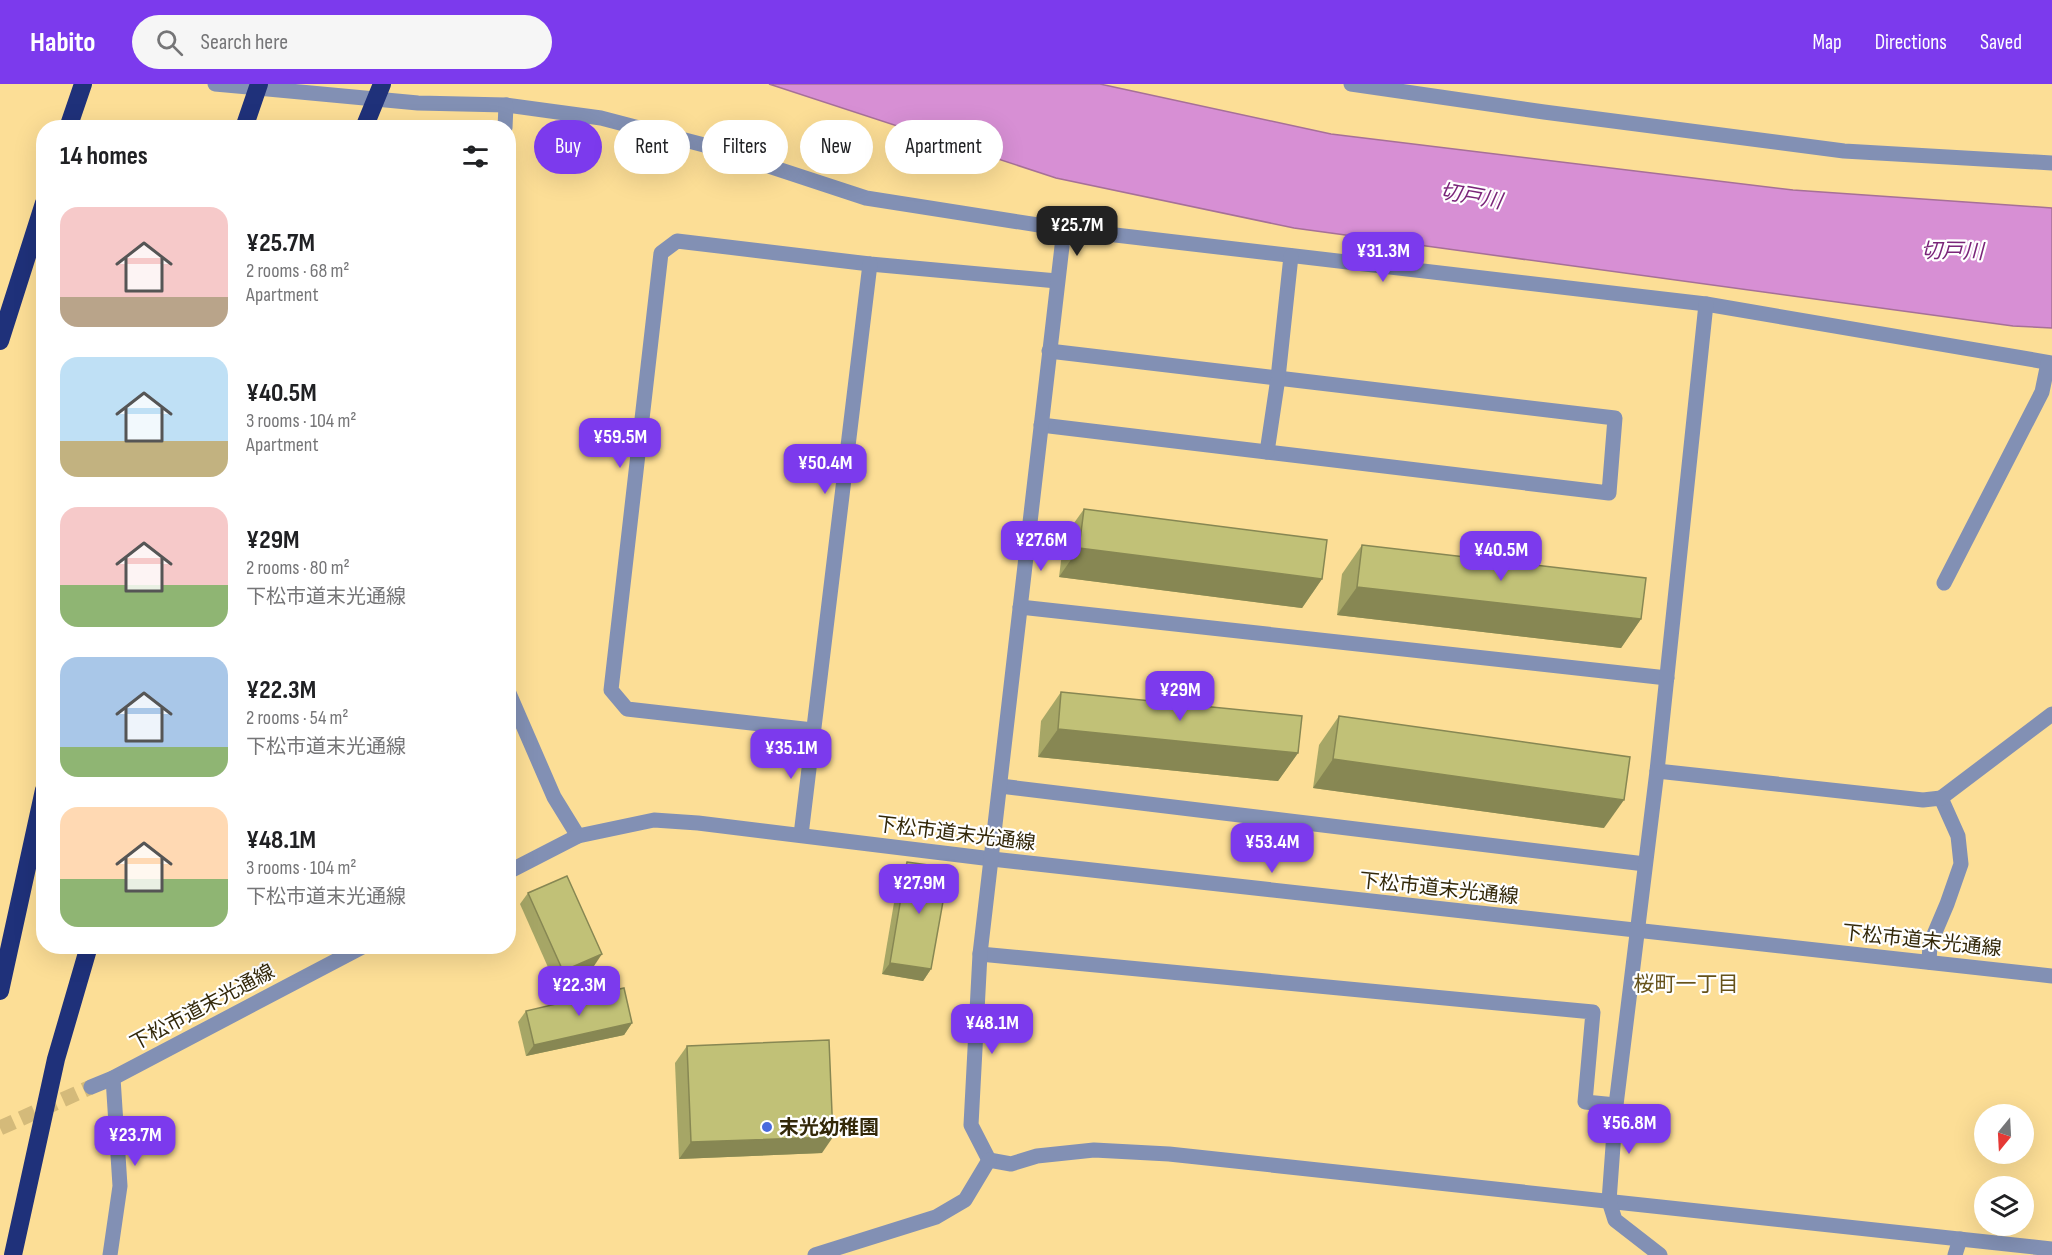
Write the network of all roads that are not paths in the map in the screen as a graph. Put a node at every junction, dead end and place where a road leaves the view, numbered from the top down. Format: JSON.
{"nodes":[{"id":1,"x":82,"y":84,"type":"edge"},
{"id":2,"x":215,"y":84,"type":"edge"},
{"id":3,"x":259,"y":84,"type":"edge"},
{"id":4,"x":1351,"y":84,"type":"edge"},
{"id":5,"x":379,"y":92,"type":"edge"},
{"id":6,"x":506,"y":105,"type":"junction"},
{"id":7,"x":71,"y":120,"type":"edge"},
{"id":8,"x":247,"y":120,"type":"edge"},
{"id":9,"x":367,"y":120,"type":"edge"},
{"id":10,"x":505,"y":120,"type":"edge"},
{"id":11,"x":2052,"y":164,"type":"edge"},
{"id":12,"x":36,"y":228,"type":"edge"},
{"id":13,"x":1064,"y":229,"type":"junction"},
{"id":14,"x":1291,"y":256,"type":"junction"},
{"id":15,"x":870,"y":264,"type":"junction"},
{"id":16,"x":1057,"y":281,"type":"junction"},
{"id":17,"x":1707,"y":304,"type":"junction"},
{"id":18,"x":0,"y":341,"type":"edge"},
{"id":19,"x":1049,"y":351,"type":"junction"},
{"id":20,"x":2050,"y":363,"type":"edge"},
{"id":21,"x":1278,"y":378,"type":"junction"},
{"id":22,"x":1041,"y":425,"type":"junction"},
{"id":23,"x":1267,"y":453,"type":"junction"},
{"id":24,"x":1944,"y":583,"type":"dead end"},
{"id":25,"x":1020,"y":607,"type":"junction"},
{"id":26,"x":1666,"y":678,"type":"junction"},
{"id":27,"x":516,"y":709,"type":"edge"},
{"id":28,"x":2052,"y":714,"type":"edge"},
{"id":29,"x":813,"y":730,"type":"junction"},
{"id":30,"x":1657,"y":771,"type":"junction"},
{"id":31,"x":1000,"y":786,"type":"junction"},
{"id":32,"x":1941,"y":798,"type":"junction"},
{"id":33,"x":36,"y":827,"type":"edge"},
{"id":34,"x":801,"y":835,"type":"junction"},
{"id":35,"x":578,"y":836,"type":"junction"},
{"id":36,"x":992,"y":859,"type":"junction"},
{"id":37,"x":1645,"y":864,"type":"junction"},
{"id":38,"x":516,"y":868,"type":"edge"},
{"id":39,"x":1636,"y":931,"type":"junction"},
{"id":40,"x":87,"y":954,"type":"edge"},
{"id":41,"x":349,"y":954,"type":"edge"},
{"id":42,"x":980,"y":954,"type":"junction"},
{"id":43,"x":1929,"y":962,"type":"junction"},
{"id":44,"x":2052,"y":976,"type":"edge"},
{"id":45,"x":0,"y":991,"type":"edge"},
{"id":46,"x":113,"y":1078,"type":"junction"},
{"id":47,"x":91,"y":1087,"type":"tunnel mouth"},
{"id":48,"x":1616,"y":1106,"type":"junction"},
{"id":49,"x":989,"y":1160,"type":"junction"},
{"id":50,"x":1609,"y":1201,"type":"junction"},
{"id":51,"x":1960,"y":1239,"type":"junction"},
{"id":52,"x":2052,"y":1249,"type":"edge"},
{"id":53,"x":13,"y":1255,"type":"edge"},
{"id":54,"x":110,"y":1255,"type":"edge"},
{"id":55,"x":815,"y":1255,"type":"edge"},
{"id":56,"x":1660,"y":1255,"type":"edge"},
{"id":57,"x":1955,"y":1255,"type":"edge"}],
"edges":[{"from":1,"to":7,"type":"highway"},
{"from":2,"to":5,"type":"street"},
{"from":3,"to":8,"type":"highway","bridge":true},
{"from":4,"to":11,"type":"street"},
{"from":5,"to":6,"type":"street"},
{"from":5,"to":9,"type":"highway"},
{"from":6,"to":10,"type":"street"},
{"from":6,"to":13,"type":"street"},
{"from":12,"to":18,"type":"highway"},
{"from":13,"to":14,"type":"street"},
{"from":13,"to":16,"type":"street"},
{"from":14,"to":17,"type":"street"},
{"from":14,"to":21,"type":"street"},
{"from":15,"to":16,"type":"street"},
{"from":15,"to":29,"type":"street"},
{"from":15,"to":29,"type":"street"},
{"from":16,"to":19,"type":"street"},
{"from":17,"to":20,"type":"street"},
{"from":17,"to":26,"type":"street"},
{"from":19,"to":21,"type":"street"},
{"from":19,"to":22,"type":"street"},
{"from":20,"to":24,"type":"street"},
{"from":21,"to":23,"type":"street"},
{"from":21,"to":23,"type":"street"},
{"from":22,"to":23,"type":"street"},
{"from":22,"to":25,"type":"street"},
{"from":25,"to":26,"type":"street"},
{"from":25,"to":31,"type":"street"},
{"from":26,"to":30,"type":"street"},
{"from":27,"to":35,"type":"street"},
{"from":28,"to":32,"type":"street"},
{"from":29,"to":34,"type":"street"},
{"from":30,"to":32,"type":"street"},
{"from":30,"to":37,"type":"street"},
{"from":31,"to":36,"type":"street"},
{"from":31,"to":37,"type":"street"},
{"from":32,"to":43,"type":"street"},
{"from":33,"to":45,"type":"highway"},
{"from":34,"to":35,"type":"street","name":"下松市道末光通線"},
{"from":34,"to":36,"type":"street","name":"下松市道末光通線"},
{"from":35,"to":38,"type":"street","name":"下松市道末光通線"},
{"from":36,"to":39,"type":"street","name":"下松市道末光通線"},
{"from":36,"to":42,"type":"street"},
{"from":37,"to":39,"type":"street"},
{"from":39,"to":43,"type":"street","name":"下松市道末光通線"},
{"from":39,"to":48,"type":"street"},
{"from":40,"to":53,"type":"highway"},
{"from":41,"to":46,"type":"street","name":"下松市道末光通線"},
{"from":42,"to":48,"type":"street"},
{"from":42,"to":49,"type":"street"},
{"from":43,"to":44,"type":"street","name":"下松市道末光通線"},
{"from":46,"to":47,"type":"street","name":"下松市道末光通線"},
{"from":46,"to":54,"type":"street"},
{"from":48,"to":50,"type":"street"},
{"from":49,"to":50,"type":"street"},
{"from":49,"to":55,"type":"street"},
{"from":50,"to":51,"type":"street"},
{"from":50,"to":56,"type":"street"},
{"from":51,"to":52,"type":"street"},
{"from":51,"to":57,"type":"street"}]}
